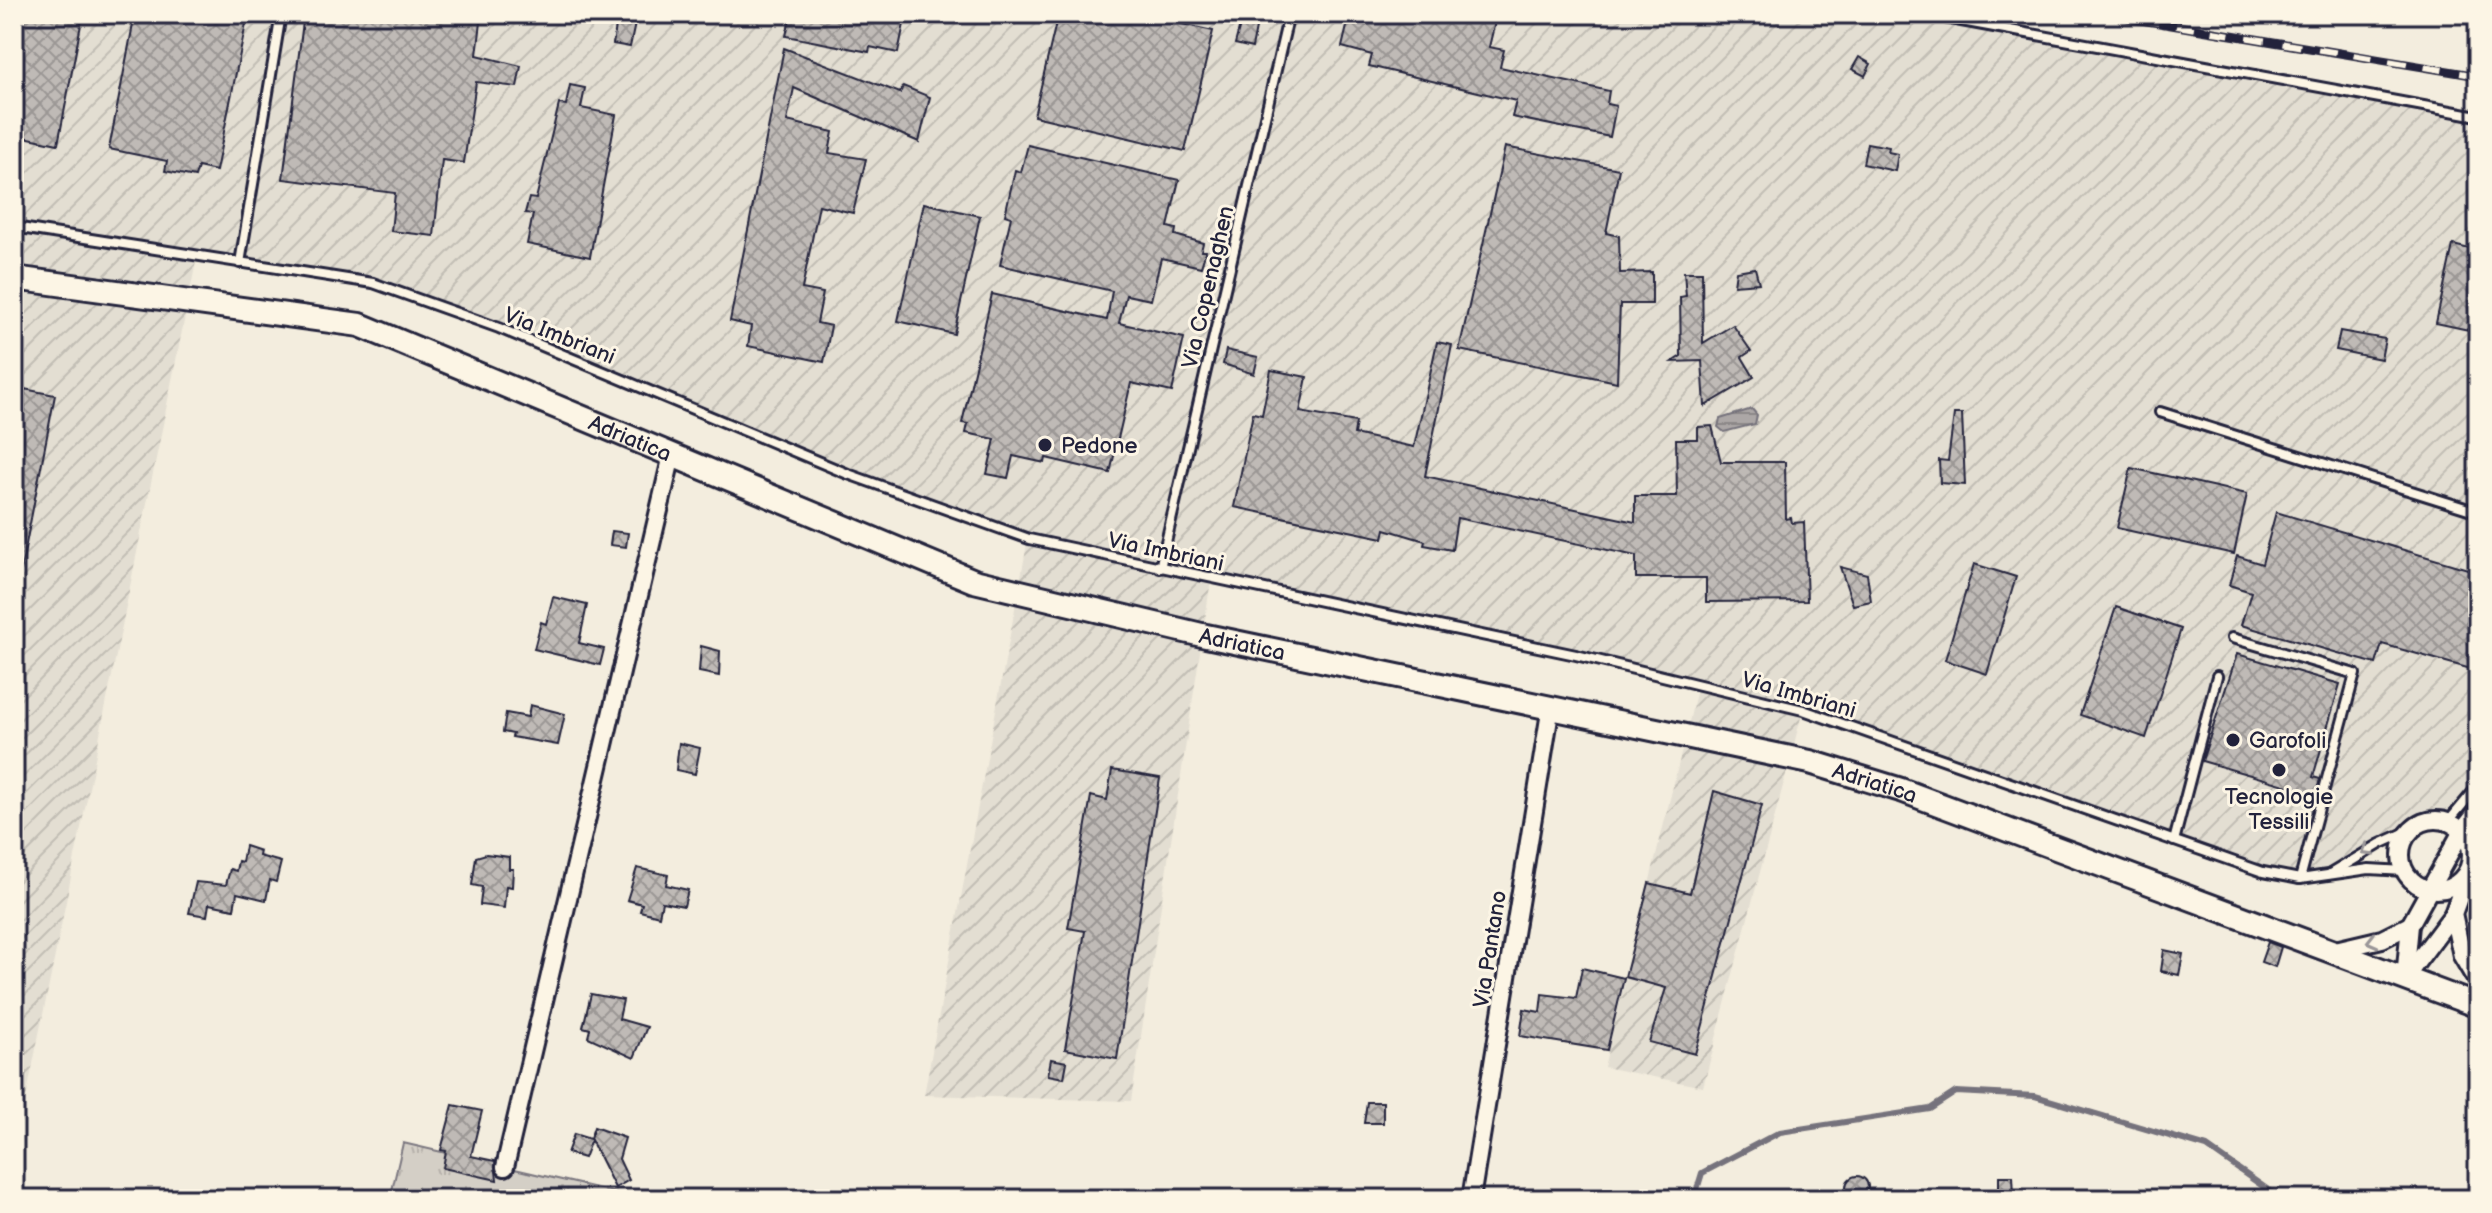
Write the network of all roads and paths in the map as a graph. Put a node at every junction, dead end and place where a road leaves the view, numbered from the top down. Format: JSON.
{"nodes":[{"id":1,"x":281,"y":14,"type":"edge"},
{"id":2,"x":1289,"y":14,"type":"edge"},
{"id":3,"x":1923,"y":14,"type":"edge"},
{"id":4,"x":2478,"y":116,"type":"edge"},
{"id":5,"x":14,"y":227,"type":"edge"},
{"id":6,"x":240,"y":263,"type":"junction"},
{"id":7,"x":14,"y":278,"type":"edge"},
{"id":8,"x":2160,"y":412,"type":"dead end"},
{"id":9,"x":672,"y":455,"type":"junction"},
{"id":10,"x":2478,"y":512,"type":"edge"},
{"id":11,"x":1160,"y":568,"type":"junction"},
{"id":12,"x":2232,"y":638,"type":"dead end"},
{"id":13,"x":2217,"y":676,"type":"dead end"},
{"id":14,"x":1551,"y":706,"type":"junction"},
{"id":15,"x":2478,"y":786,"type":"edge"},
{"id":16,"x":2478,"y":811,"type":"edge"},
{"id":17,"x":2455,"y":826,"type":"junction"},
{"id":18,"x":2413,"y":829,"type":"junction"},
{"id":19,"x":2174,"y":841,"type":"junction"},
{"id":20,"x":2478,"y":851,"type":"edge"},
{"id":21,"x":2468,"y":870,"type":"junction"},
{"id":22,"x":2405,"y":871,"type":"junction"},
{"id":23,"x":2322,"y":878,"type":"junction"},
{"id":24,"x":2300,"y":879,"type":"junction"},
{"id":25,"x":2430,"y":890,"type":"junction"},
{"id":26,"x":2453,"y":914,"type":"junction"},
{"id":27,"x":2410,"y":925,"type":"junction"},
{"id":28,"x":2331,"y":951,"type":"junction"},
{"id":29,"x":2405,"y":978,"type":"junction"},
{"id":30,"x":2478,"y":983,"type":"edge"},
{"id":31,"x":2478,"y":1006,"type":"edge"},
{"id":32,"x":505,"y":1167,"type":"dead end"},
{"id":33,"x":1471,"y":1199,"type":"edge"}],
"edges":[{"from":1,"to":6,"type":"lane"},
{"from":2,"to":11,"type":"lane","name":"Via Copenaghen"},
{"from":3,"to":4,"type":"lane"},
{"from":5,"to":6,"type":"lane","name":"Via Imbriani"},
{"from":6,"to":11,"type":"lane","name":"Via Imbriani"},
{"from":7,"to":9,"type":"main road","name":"Adriatica"},
{"from":8,"to":10,"type":"lane"},
{"from":9,"to":14,"type":"main road","name":"Adriatica"},
{"from":9,"to":32,"type":"street"},
{"from":11,"to":19,"type":"lane","name":"Via Imbriani"},
{"from":12,"to":24,"type":"lane"},
{"from":13,"to":19,"type":"lane"},
{"from":14,"to":28,"type":"main road","name":"Adriatica"},
{"from":14,"to":33,"type":"street","name":"Via Pantano"},
{"from":15,"to":17,"type":"lane"},
{"from":16,"to":17,"type":"street"},
{"from":17,"to":18,"type":"street"},
{"from":17,"to":21,"type":"street"},
{"from":17,"to":25,"type":"street"},
{"from":18,"to":22,"type":"street"},
{"from":18,"to":23,"type":"lane","one_way":true},
{"from":19,"to":24,"type":"lane","name":"Via Imbriani"},
{"from":20,"to":21,"type":"street"},
{"from":21,"to":25,"type":"street"},
{"from":21,"to":26,"type":"street"},
{"from":22,"to":23,"type":"lane","name":"Via Imbriani"},
{"from":22,"to":25,"type":"street"},
{"from":23,"to":24,"type":"lane","name":"Via Imbriani"},
{"from":25,"to":27,"type":"street"},
{"from":26,"to":29,"type":"street"},
{"from":26,"to":30,"type":"street"},
{"from":27,"to":28,"type":"street","one_way":true},
{"from":27,"to":29,"type":"street"},
{"from":28,"to":29,"type":"main road","name":"Adriatica"},
{"from":29,"to":31,"type":"main road","name":"Adriatica"}]}
